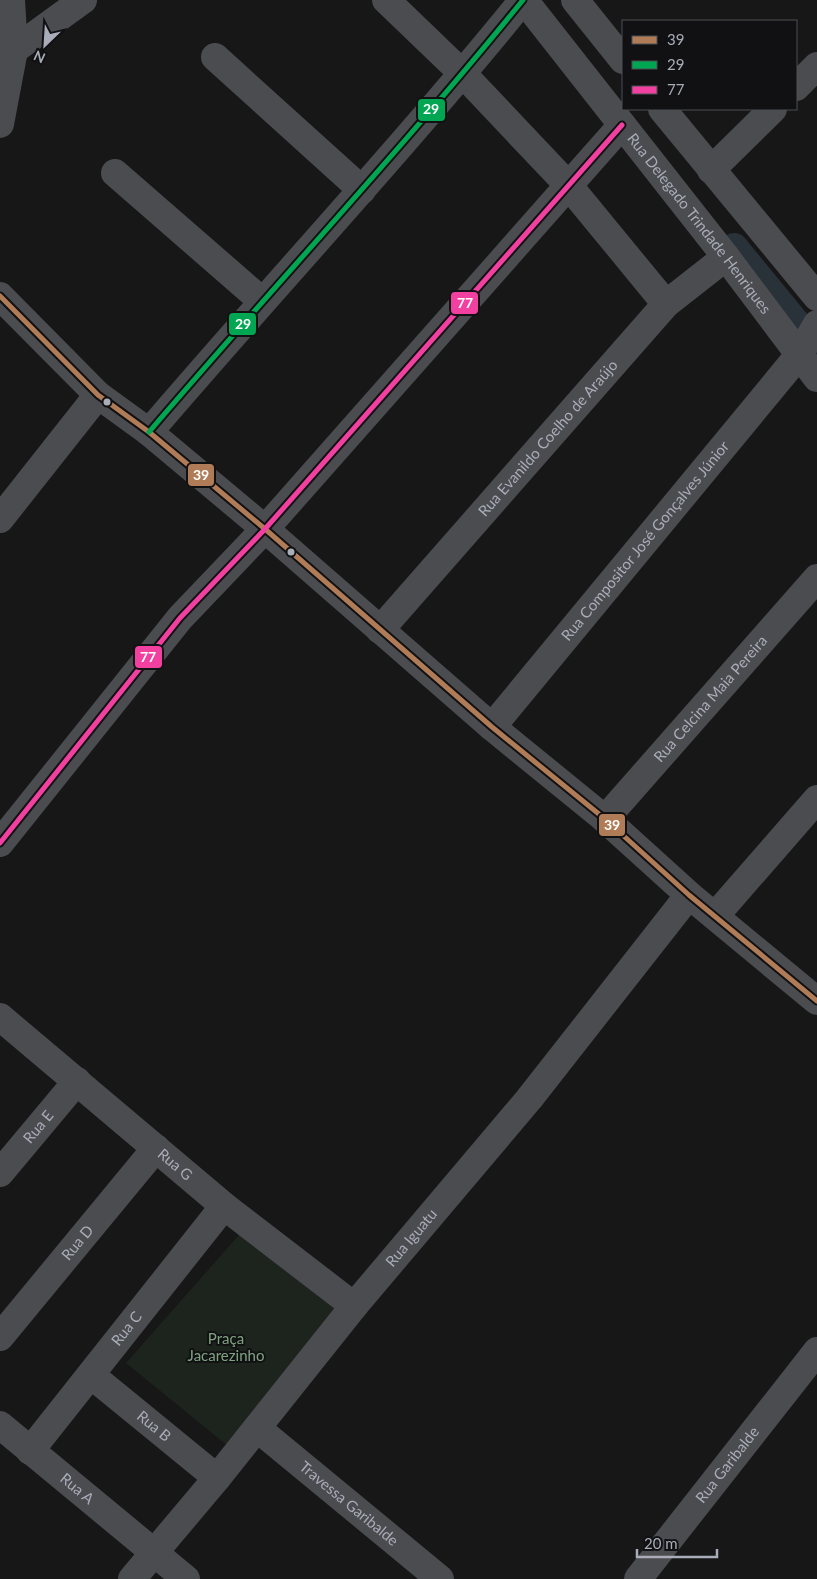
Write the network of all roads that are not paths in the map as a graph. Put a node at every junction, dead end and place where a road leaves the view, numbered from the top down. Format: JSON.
{"nodes":[{"id":1,"x":11,"y":0,"type":"edge"},
{"id":2,"x":83,"y":0,"type":"edge"},
{"id":3,"x":386,"y":0,"type":"edge"},
{"id":4,"x":524,"y":0,"type":"edge"},
{"id":5,"x":575,"y":0,"type":"edge"},
{"id":6,"x":14,"y":50,"type":"junction"},
{"id":7,"x":215,"y":57,"type":"dead end"},
{"id":8,"x":622,"y":59,"type":"edge"},
{"id":9,"x":817,"y":66,"type":"edge"},
{"id":10,"x":463,"y":74,"type":"junction"},
{"id":11,"x":797,"y":86,"type":"edge"},
{"id":12,"x":663,"y":110,"type":"edge"},
{"id":13,"x":772,"y":110,"type":"edge"},
{"id":14,"x":0,"y":124,"type":"edge"},
{"id":15,"x":622,"y":125,"type":"junction"},
{"id":16,"x":711,"y":170,"type":"junction"},
{"id":17,"x":115,"y":173,"type":"dead end"},
{"id":18,"x":569,"y":186,"type":"junction"},
{"id":19,"x":362,"y":190,"type":"junction"},
{"id":20,"x":726,"y":256,"type":"junction"},
{"id":21,"x":0,"y":296,"type":"edge"},
{"id":22,"x":817,"y":297,"type":"edge"},
{"id":23,"x":262,"y":301,"type":"junction"},
{"id":24,"x":666,"y":304,"type":"junction"},
{"id":25,"x":807,"y":341,"type":"edge"},
{"id":26,"x":817,"y":378,"type":"edge"},
{"id":27,"x":98,"y":395,"type":"junction"},
{"id":28,"x":150,"y":432,"type":"junction"},
{"id":29,"x":0,"y":519,"type":"edge"},
{"id":30,"x":265,"y":529,"type":"junction"},
{"id":31,"x":817,"y":578,"type":"edge"},
{"id":32,"x":380,"y":630,"type":"junction"},
{"id":33,"x":492,"y":727,"type":"junction"},
{"id":34,"x":817,"y":800,"type":"edge"},
{"id":35,"x":605,"y":819,"type":"junction"},
{"id":36,"x":0,"y":843,"type":"edge"},
{"id":37,"x":689,"y":895,"type":"junction"},
{"id":38,"x":715,"y":916,"type":"junction"},
{"id":39,"x":817,"y":1001,"type":"edge"},
{"id":40,"x":0,"y":1016,"type":"edge"},
{"id":41,"x":76,"y":1081,"type":"junction"},
{"id":42,"x":156,"y":1148,"type":"junction"},
{"id":43,"x":0,"y":1173,"type":"edge"},
{"id":44,"x":224,"y":1206,"type":"junction"},
{"id":45,"x":354,"y":1306,"type":"junction"},
{"id":46,"x":0,"y":1336,"type":"edge"},
{"id":47,"x":817,"y":1351,"type":"edge"},
{"id":48,"x":91,"y":1375,"type":"junction"},
{"id":49,"x":0,"y":1426,"type":"edge"},
{"id":50,"x":257,"y":1428,"type":"junction"},
{"id":51,"x":30,"y":1452,"type":"junction"},
{"id":52,"x":217,"y":1478,"type":"junction"},
{"id":53,"x":153,"y":1552,"type":"junction"},
{"id":54,"x":132,"y":1579,"type":"edge"},
{"id":55,"x":186,"y":1579,"type":"edge"},
{"id":56,"x":440,"y":1579,"type":"edge"},
{"id":57,"x":638,"y":1579,"type":"edge"}],
"edges":[{"from":1,"to":6,"type":"street"},
{"from":2,"to":6,"type":"street"},
{"from":3,"to":10,"type":"street"},
{"from":4,"to":10,"type":"street"},
{"from":4,"to":15,"type":"street","name":"Rua Delegado Trindade Henriques"},
{"from":5,"to":8,"type":"street"},
{"from":6,"to":14,"type":"street"},
{"from":7,"to":19,"type":"street"},
{"from":9,"to":11,"type":"street"},
{"from":10,"to":18,"type":"street"},
{"from":10,"to":19,"type":"street"},
{"from":12,"to":16,"type":"street"},
{"from":13,"to":16,"type":"street"},
{"from":15,"to":18,"type":"street"},
{"from":15,"to":20,"type":"street","name":"Rua Delegado Trindade Henriques"},
{"from":16,"to":22,"type":"street"},
{"from":17,"to":23,"type":"street"},
{"from":18,"to":24,"type":"street"},
{"from":18,"to":30,"type":"street"},
{"from":19,"to":23,"type":"street"},
{"from":20,"to":24,"type":"street","name":"Rua Evanildo Coelho de Araújo"},
{"from":20,"to":25,"type":"street","name":"Rua Delegado Trindade Henriques"},
{"from":21,"to":27,"type":"street"},
{"from":23,"to":28,"type":"street"},
{"from":24,"to":32,"type":"street","name":"Rua Evanildo Coelho de Araújo"},
{"from":25,"to":26,"type":"street","name":"Rua Delegado Trindade Henriques"},
{"from":25,"to":33,"type":"street","name":"Rua Compositor José Gonçalves Júnior"},
{"from":27,"to":28,"type":"street"},
{"from":27,"to":29,"type":"street"},
{"from":28,"to":30,"type":"street"},
{"from":30,"to":32,"type":"street"},
{"from":30,"to":36,"type":"street"},
{"from":31,"to":35,"type":"street","name":"Rua Celcina Maia Pereira"},
{"from":32,"to":33,"type":"street"},
{"from":33,"to":35,"type":"street"},
{"from":34,"to":38,"type":"street"},
{"from":35,"to":37,"type":"street"},
{"from":37,"to":38,"type":"street"},
{"from":37,"to":45,"type":"street","name":"Rua Iguatu"},
{"from":38,"to":39,"type":"street"},
{"from":40,"to":41,"type":"street","name":"Rua G"},
{"from":41,"to":42,"type":"street","name":"Rua G"},
{"from":41,"to":43,"type":"street","name":"Rua E"},
{"from":42,"to":44,"type":"street","name":"Rua G"},
{"from":42,"to":46,"type":"street","name":"Rua D"},
{"from":44,"to":45,"type":"street","name":"Rua G"},
{"from":44,"to":48,"type":"street","name":"Rua C"},
{"from":45,"to":50,"type":"street","name":"Rua Iguatu"},
{"from":47,"to":57,"type":"street","name":"Rua Garibalde"},
{"from":48,"to":51,"type":"street","name":"Rua C"},
{"from":48,"to":52,"type":"street","name":"Rua B"},
{"from":49,"to":51,"type":"street","name":"Rua A"},
{"from":50,"to":52,"type":"street","name":"Rua Iguatu"},
{"from":50,"to":56,"type":"street","name":"Travessa Garibalde"},
{"from":51,"to":53,"type":"street","name":"Rua A"},
{"from":52,"to":53,"type":"street","name":"Rua Iguatu"},
{"from":53,"to":54,"type":"street","name":"Rua Iguatu"},
{"from":53,"to":55,"type":"street","name":"Rua A"}]}
